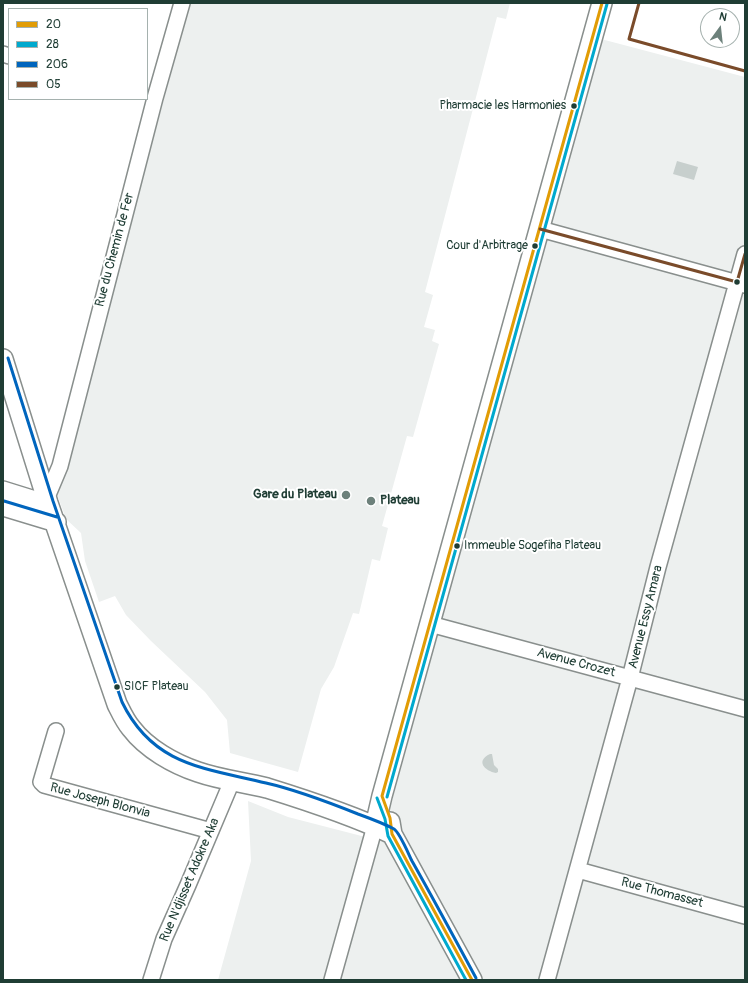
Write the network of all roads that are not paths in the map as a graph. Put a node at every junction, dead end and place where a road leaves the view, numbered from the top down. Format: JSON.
{"nodes":[{"id":1,"x":182,"y":3,"type":"edge"},
{"id":2,"x":602,"y":3,"type":"edge"},
{"id":3,"x":151,"y":97,"type":"edge"},
{"id":4,"x":540,"y":229,"type":"junction"},
{"id":5,"x":745,"y":254,"type":"edge"},
{"id":6,"x":741,"y":284,"type":"edge"},
{"id":7,"x":3,"y":359,"type":"edge"},
{"id":8,"x":3,"y":489,"type":"edge"},
{"id":9,"x":48,"y":500,"type":"junction"},
{"id":10,"x":3,"y":506,"type":"edge"},
{"id":11,"x":56,"y":522,"type":"junction"},
{"id":12,"x":430,"y":624,"type":"junction"},
{"id":13,"x":630,"y":678,"type":"junction"},
{"id":14,"x":745,"y":709,"type":"edge"},
{"id":15,"x":56,"y":731,"type":"dead end"},
{"id":16,"x":232,"y":781,"type":"junction"},
{"id":17,"x":382,"y":796,"type":"junction"},
{"id":18,"x":375,"y":826,"type":"junction"},
{"id":19,"x":211,"y":831,"type":"junction"},
{"id":20,"x":392,"y":834,"type":"junction"},
{"id":21,"x":578,"y":870,"type":"junction"},
{"id":22,"x":745,"y":916,"type":"edge"},
{"id":23,"x":151,"y":980,"type":"edge"},
{"id":24,"x":332,"y":980,"type":"edge"},
{"id":25,"x":472,"y":980,"type":"edge"},
{"id":26,"x":548,"y":980,"type":"edge"}],
"edges":[{"from":1,"to":3,"type":"street","name":"Rue du Chemin de Fer"},
{"from":2,"to":4,"type":"main road"},
{"from":3,"to":9,"type":"street","name":"Rue du Chemin de Fer"},
{"from":4,"to":6,"type":"street"},
{"from":4,"to":12,"type":"main road"},
{"from":5,"to":6,"type":"street","name":"Avenue Essy Amara"},
{"from":6,"to":13,"type":"street","name":"Avenue Essy Amara"},
{"from":7,"to":9,"type":"main road"},
{"from":8,"to":9,"type":"street"},
{"from":9,"to":11,"type":"main road"},
{"from":10,"to":11,"type":"main road"},
{"from":11,"to":16,"type":"main road"},
{"from":12,"to":13,"type":"street","name":"Avenue Crozet"},
{"from":12,"to":17,"type":"main road"},
{"from":13,"to":14,"type":"street","name":"Avenue Crozet"},
{"from":13,"to":21,"type":"street","name":"Avenue Essy Amara"},
{"from":15,"to":19,"type":"street","name":"Rue Joseph Blonvia"},
{"from":16,"to":18,"type":"main road"},
{"from":16,"to":19,"type":"street","name":"Rue N'djisset Adokre Aka"},
{"from":17,"to":18,"type":"main road"},
{"from":17,"to":20,"type":"main road"},
{"from":18,"to":20,"type":"main road"},
{"from":18,"to":24,"type":"street"},
{"from":19,"to":23,"type":"street","name":"Rue N'djisset Adokre Aka"},
{"from":20,"to":25,"type":"main road"},
{"from":21,"to":22,"type":"street","name":"Rue Thomasset"},
{"from":21,"to":26,"type":"street","name":"Avenue Essy Amara"}]}
